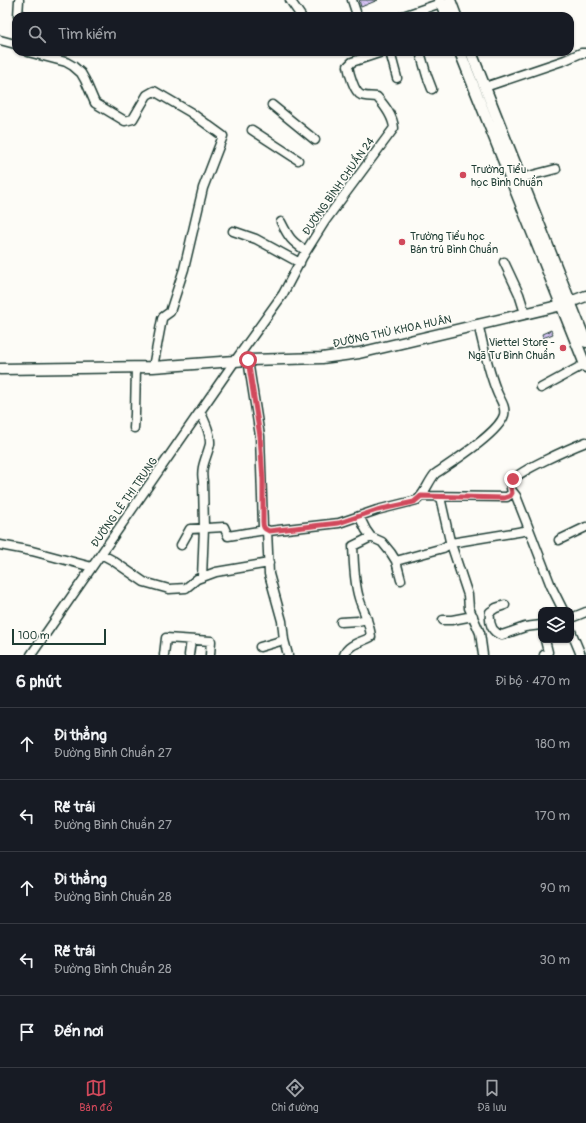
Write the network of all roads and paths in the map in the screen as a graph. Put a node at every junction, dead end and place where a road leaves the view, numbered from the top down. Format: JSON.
{"nodes":[{"id":1,"x":19,"y":0,"type":"edge"},
{"id":2,"x":290,"y":0,"type":"edge"},
{"id":3,"x":352,"y":0,"type":"edge"},
{"id":4,"x":444,"y":1,"type":"edge"},
{"id":5,"x":18,"y":12,"type":"edge"},
{"id":6,"x":298,"y":12,"type":"edge"},
{"id":7,"x":356,"y":12,"type":"dead end"},
{"id":8,"x":414,"y":12,"type":"edge"},
{"id":9,"x":445,"y":12,"type":"edge"},
{"id":10,"x":453,"y":12,"type":"edge"},
{"id":11,"x":0,"y":40,"type":"edge"},
{"id":12,"x":12,"y":42,"type":"edge"},
{"id":13,"x":586,"y":52,"type":"edge"},
{"id":14,"x":43,"y":56,"type":"edge"},
{"id":15,"x":370,"y":56,"type":"edge"},
{"id":16,"x":391,"y":56,"type":"edge"},
{"id":17,"x":421,"y":56,"type":"edge"},
{"id":18,"x":462,"y":56,"type":"edge"},
{"id":19,"x":473,"y":56,"type":"edge"},
{"id":20,"x":397,"y":78,"type":"dead end"},
{"id":21,"x":485,"y":87,"type":"junction"},
{"id":22,"x":432,"y":90,"type":"dead end"},
{"id":23,"x":272,"y":105,"type":"dead end"},
{"id":24,"x":252,"y":130,"type":"dead end"},
{"id":25,"x":315,"y":140,"type":"dead end"},
{"id":26,"x":298,"y":160,"type":"dead end"},
{"id":27,"x":556,"y":169,"type":"dead end"},
{"id":28,"x":521,"y":178,"type":"junction"},
{"id":29,"x":281,"y":222,"type":"dead end"},
{"id":30,"x":233,"y":231,"type":"dead end"},
{"id":31,"x":306,"y":251,"type":"junction"},
{"id":32,"x":504,"y":262,"type":"dead end"},
{"id":33,"x":300,"y":263,"type":"junction"},
{"id":34,"x":586,"y":296,"type":"edge"},
{"id":35,"x":566,"y":304,"type":"junction"},
{"id":36,"x":525,"y":313,"type":"junction"},
{"id":37,"x":478,"y":324,"type":"junction"},
{"id":38,"x":586,"y":342,"type":"edge"},
{"id":39,"x":248,"y":360,"type":"junction"},
{"id":40,"x":235,"y":361,"type":"junction"},
{"id":41,"x":586,"y":365,"type":"edge"},
{"id":42,"x":136,"y":367,"type":"junction"},
{"id":43,"x":153,"y":367,"type":"junction"},
{"id":44,"x":0,"y":369,"type":"edge"},
{"id":45,"x":541,"y":388,"type":"dead end"},
{"id":46,"x":200,"y":411,"type":"junction"},
{"id":47,"x":134,"y":428,"type":"dead end"},
{"id":48,"x":586,"y":442,"type":"edge"},
{"id":49,"x":512,"y":491,"type":"junction"},
{"id":50,"x":421,"y":496,"type":"junction"},
{"id":51,"x":440,"y":497,"type":"junction"},
{"id":52,"x":359,"y":516,"type":"junction"},
{"id":53,"x":586,"y":527,"type":"edge"},
{"id":54,"x":204,"y":528,"type":"junction"},
{"id":55,"x":529,"y":529,"type":"junction"},
{"id":56,"x":266,"y":530,"type":"junction"},
{"id":57,"x":372,"y":537,"type":"junction"},
{"id":58,"x":559,"y":540,"type":"dead end"},
{"id":59,"x":451,"y":543,"type":"junction"},
{"id":60,"x":0,"y":545,"type":"edge"},
{"id":61,"x":182,"y":545,"type":"dead end"},
{"id":62,"x":101,"y":554,"type":"junction"},
{"id":63,"x":396,"y":561,"type":"junction"},
{"id":64,"x":269,"y":563,"type":"junction"},
{"id":65,"x":92,"y":567,"type":"junction"},
{"id":66,"x":202,"y":577,"type":"junction"},
{"id":67,"x":401,"y":580,"type":"dead end"},
{"id":68,"x":505,"y":605,"type":"dead end"},
{"id":69,"x":562,"y":607,"type":"edge"},
{"id":70,"x":586,"y":612,"type":"edge"},
{"id":71,"x":473,"y":616,"type":"junction"},
{"id":72,"x":574,"y":617,"type":"edge"},
{"id":73,"x":367,"y":619,"type":"junction"},
{"id":74,"x":443,"y":620,"type":"dead end"},
{"id":75,"x":341,"y":622,"type":"dead end"},
{"id":76,"x":538,"y":625,"type":"edge"},
{"id":77,"x":574,"y":639,"type":"edge"},
{"id":78,"x":191,"y":640,"type":"junction"},
{"id":79,"x":284,"y":640,"type":"junction"},
{"id":80,"x":546,"y":643,"type":"edge"},
{"id":81,"x":260,"y":647,"type":"dead end"},
{"id":82,"x":547,"y":654,"type":"edge"},
{"id":83,"x":31,"y":655,"type":"edge"},
{"id":84,"x":164,"y":655,"type":"edge"},
{"id":85,"x":189,"y":655,"type":"edge"},
{"id":86,"x":210,"y":655,"type":"edge"},
{"id":87,"x":288,"y":655,"type":"edge"},
{"id":88,"x":344,"y":655,"type":"edge"},
{"id":89,"x":483,"y":655,"type":"edge"},
{"id":90,"x":580,"y":655,"type":"edge"}],
"edges":[{"from":1,"to":5,"type":"street"},
{"from":2,"to":6,"type":"street"},
{"from":3,"to":7,"type":"street"},
{"from":4,"to":8,"type":"street"},
{"from":4,"to":9,"type":"main road"},
{"from":4,"to":10,"type":"main road"},
{"from":11,"to":12,"type":"street"},
{"from":13,"to":21,"type":"street"},
{"from":14,"to":43,"type":"street"},
{"from":15,"to":31,"type":"street","name":"ĐƯỜNG BÌNH CHUẨN 24"},
{"from":16,"to":20,"type":"street"},
{"from":17,"to":22,"type":"street"},
{"from":18,"to":35,"type":"main road"},
{"from":19,"to":21,"type":"main road"},
{"from":21,"to":28,"type":"main road"},
{"from":23,"to":25,"type":"street"},
{"from":24,"to":26,"type":"street"},
{"from":27,"to":28,"type":"street"},
{"from":28,"to":35,"type":"main road"},
{"from":29,"to":31,"type":"street"},
{"from":30,"to":33,"type":"street"},
{"from":31,"to":33,"type":"street","name":"ĐƯỜNG BÌNH CHUẨN 24"},
{"from":32,"to":36,"type":"street"},
{"from":33,"to":40,"type":"street","name":"ĐƯỜNG BÌNH CHUẨN 24"},
{"from":34,"to":35,"type":"main road","name":"ĐƯỜNG THỦ KHOA HUÂN"},
{"from":35,"to":36,"type":"main road","name":"ĐƯỜNG THỦ KHOA HUÂN"},
{"from":35,"to":38,"type":"main road"},
{"from":35,"to":41,"type":"main road"},
{"from":36,"to":37,"type":"main road","name":"ĐƯỜNG THỦ KHOA HUÂN"},
{"from":37,"to":39,"type":"main road","name":"ĐƯỜNG THỦ KHOA HUÂN"},
{"from":37,"to":50,"type":"street"},
{"from":39,"to":40,"type":"main road","name":"ĐƯỜNG THỦ KHOA HUÂN"},
{"from":39,"to":56,"type":"street"},
{"from":40,"to":43,"type":"main road","name":"ĐƯỜNG THỦ KHOA HUÂN"},
{"from":40,"to":46,"type":"street","name":"ĐƯỜNG LÊ THỊ TRUNG"},
{"from":41,"to":45,"type":"street"},
{"from":42,"to":43,"type":"main road","name":"ĐƯỜNG THỦ KHOA HUÂN"},
{"from":42,"to":44,"type":"main road","name":"ĐƯỜNG THỦ KHOA HUÂN"},
{"from":42,"to":47,"type":"street"},
{"from":46,"to":54,"type":"street"},
{"from":46,"to":62,"type":"street","name":"ĐƯỜNG LÊ THỊ TRUNG"},
{"from":48,"to":49,"type":"street"},
{"from":49,"to":51,"type":"street"},
{"from":49,"to":55,"type":"street"},
{"from":50,"to":51,"type":"street"},
{"from":50,"to":52,"type":"street"},
{"from":51,"to":59,"type":"street"},
{"from":52,"to":56,"type":"street"},
{"from":52,"to":57,"type":"street"},
{"from":53,"to":58,"type":"street"},
{"from":54,"to":56,"type":"street"},
{"from":54,"to":61,"type":"street"},
{"from":54,"to":66,"type":"street"},
{"from":55,"to":59,"type":"street"},
{"from":55,"to":69,"type":"street"},
{"from":56,"to":64,"type":"street"},
{"from":57,"to":63,"type":"street"},
{"from":57,"to":73,"type":"street"},
{"from":59,"to":63,"type":"street"},
{"from":59,"to":71,"type":"street"},
{"from":60,"to":65,"type":"street"},
{"from":62,"to":65,"type":"street","name":"ĐƯỜNG LÊ THỊ TRUNG"},
{"from":62,"to":66,"type":"street"},
{"from":63,"to":67,"type":"street"},
{"from":64,"to":66,"type":"street"},
{"from":64,"to":79,"type":"street"},
{"from":65,"to":83,"type":"street","name":"ĐƯỜNG LÊ THỊ TRUNG"},
{"from":68,"to":76,"type":"street"},
{"from":70,"to":72,"type":"street"},
{"from":71,"to":74,"type":"street"},
{"from":71,"to":89,"type":"street"},
{"from":73,"to":75,"type":"street"},
{"from":73,"to":88,"type":"street"},
{"from":77,"to":90,"type":"street"},
{"from":78,"to":84,"type":"street"},
{"from":78,"to":85,"type":"street"},
{"from":78,"to":86,"type":"street"},
{"from":79,"to":81,"type":"street"},
{"from":79,"to":87,"type":"street"},
{"from":80,"to":82,"type":"street"}]}
